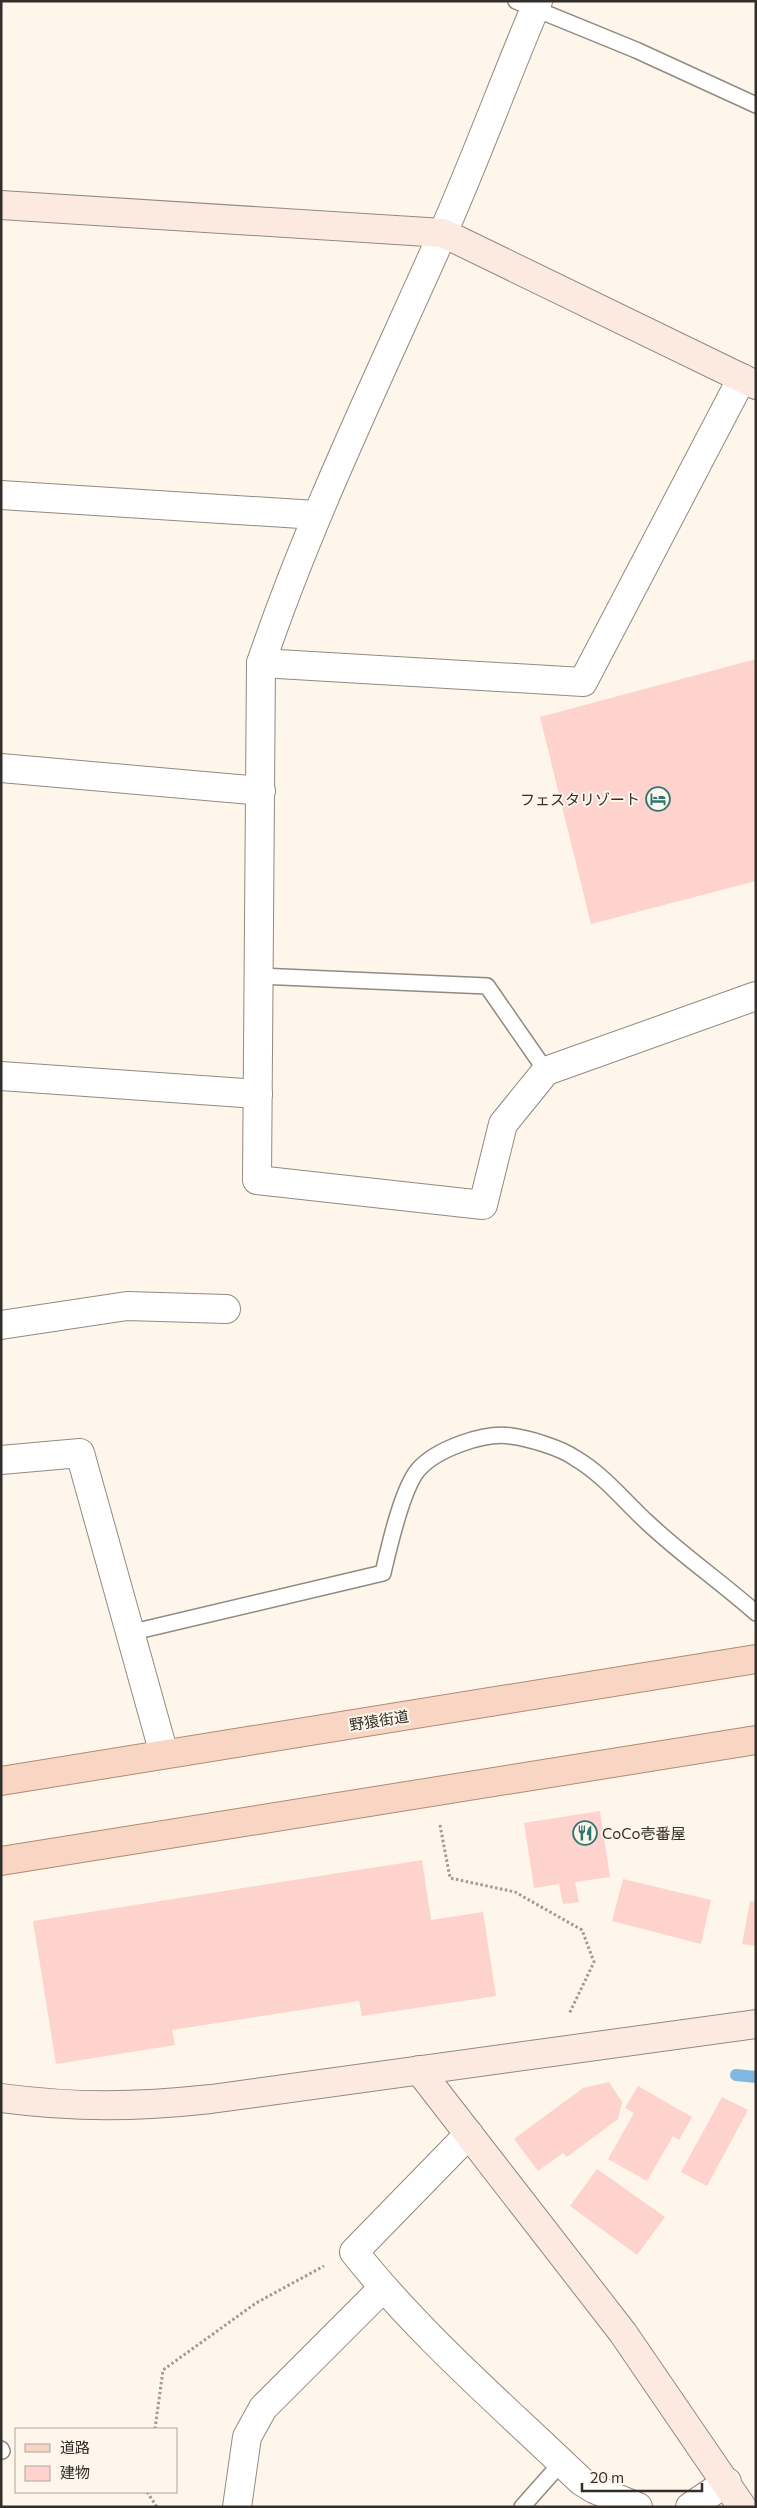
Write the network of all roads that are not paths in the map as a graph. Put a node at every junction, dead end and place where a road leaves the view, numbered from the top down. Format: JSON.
{"nodes":[{"id":1,"x":530,"y":3,"type":"edge"},
{"id":2,"x":756,"y":105,"type":"edge"},
{"id":3,"x":1,"y":205,"type":"edge"},
{"id":4,"x":443,"y":233,"type":"junction"},
{"id":5,"x":749,"y":382,"type":"edge"},
{"id":6,"x":1,"y":495,"type":"edge"},
{"id":7,"x":316,"y":515,"type":"junction"},
{"id":8,"x":261,"y":663,"type":"junction"},
{"id":9,"x":1,"y":768,"type":"edge"},
{"id":10,"x":261,"y":791,"type":"junction"},
{"id":11,"x":259,"y":976,"type":"junction"},
{"id":12,"x":756,"y":996,"type":"edge"},
{"id":13,"x":546,"y":1071,"type":"junction"},
{"id":14,"x":1,"y":1076,"type":"edge"},
{"id":15,"x":258,"y":1094,"type":"junction"},
{"id":16,"x":226,"y":1309,"type":"dead end"},
{"id":17,"x":1,"y":1325,"type":"edge"},
{"id":18,"x":1,"y":1451,"type":"edge"},
{"id":19,"x":2,"y":1460,"type":"edge"},
{"id":20,"x":756,"y":1613,"type":"edge"},
{"id":21,"x":129,"y":1634,"type":"junction"},
{"id":22,"x":756,"y":1659,"type":"edge"},
{"id":23,"x":756,"y":1740,"type":"edge"},
{"id":24,"x":164,"y":1754,"type":"junction"},
{"id":25,"x":1,"y":1780,"type":"edge"},
{"id":26,"x":1,"y":1861,"type":"edge"},
{"id":27,"x":756,"y":2024,"type":"edge"},
{"id":28,"x":419,"y":2070,"type":"junction"},
{"id":29,"x":1,"y":2098,"type":"edge"},
{"id":30,"x":469,"y":2134,"type":"junction"},
{"id":31,"x":383,"y":2288,"type":"junction"},
{"id":32,"x":562,"y":2462,"type":"junction"},
{"id":33,"x":727,"y":2482,"type":"junction"},
{"id":34,"x":236,"y":2507,"type":"edge"},
{"id":35,"x":522,"y":2507,"type":"edge"},
{"id":36,"x":638,"y":2507,"type":"edge"},
{"id":37,"x":690,"y":2507,"type":"edge"},
{"id":38,"x":742,"y":2507,"type":"edge"}],
"edges":[{"from":1,"to":2,"type":"lane"},
{"from":1,"to":4,"type":"street"},
{"from":3,"to":4,"type":"street"},
{"from":4,"to":5,"type":"street"},
{"from":4,"to":7,"type":"street"},
{"from":5,"to":8,"type":"street"},
{"from":6,"to":7,"type":"street"},
{"from":7,"to":8,"type":"street"},
{"from":8,"to":10,"type":"street"},
{"from":9,"to":10,"type":"street"},
{"from":10,"to":11,"type":"street"},
{"from":11,"to":13,"type":"lane"},
{"from":11,"to":15,"type":"street"},
{"from":12,"to":13,"type":"street"},
{"from":13,"to":15,"type":"street"},
{"from":14,"to":15,"type":"street"},
{"from":16,"to":17,"type":"street"},
{"from":18,"to":19,"type":"street"},
{"from":19,"to":21,"type":"street"},
{"from":20,"to":21,"type":"lane"},
{"from":21,"to":24,"type":"street"},
{"from":22,"to":24,"type":"main road","name":"野猿街道"},
{"from":23,"to":26,"type":"main road"},
{"from":24,"to":25,"type":"main road","name":"野猿街道"},
{"from":27,"to":28,"type":"street"},
{"from":28,"to":29,"type":"street"},
{"from":28,"to":30,"type":"street"},
{"from":30,"to":31,"type":"street"},
{"from":30,"to":33,"type":"street"},
{"from":31,"to":32,"type":"street"},
{"from":31,"to":34,"type":"street"},
{"from":32,"to":35,"type":"lane"},
{"from":32,"to":36,"type":"street"},
{"from":33,"to":37,"type":"street"},
{"from":33,"to":38,"type":"street"}]}
